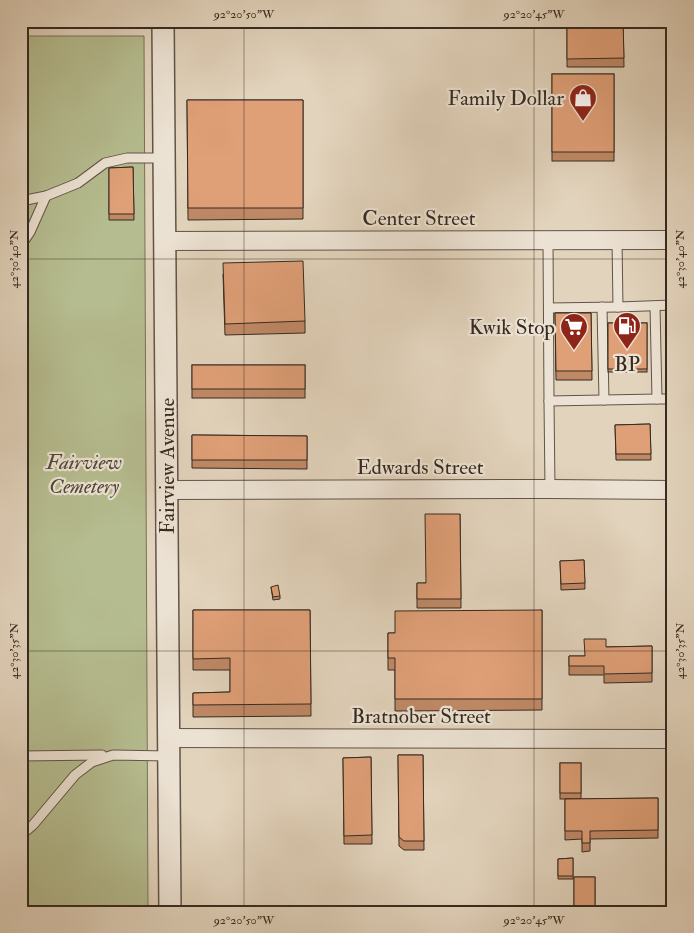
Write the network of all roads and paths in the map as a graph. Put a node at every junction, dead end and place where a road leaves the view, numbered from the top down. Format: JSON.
{"nodes":[{"id":1,"x":163,"y":21,"type":"edge"},
{"id":2,"x":164,"y":158,"type":"junction"},
{"id":3,"x":46,"y":196,"type":"junction"},
{"id":4,"x":21,"y":201,"type":"edge"},
{"id":5,"x":548,"y":240,"type":"junction"},
{"id":6,"x":617,"y":240,"type":"junction"},
{"id":7,"x":673,"y":240,"type":"edge"},
{"id":8,"x":165,"y":241,"type":"junction"},
{"id":9,"x":21,"y":245,"type":"edge"},
{"id":10,"x":673,"y":305,"type":"edge"},
{"id":11,"x":655,"y":306,"type":"junction"},
{"id":12,"x":602,"y":307,"type":"junction"},
{"id":13,"x":618,"y":307,"type":"junction"},
{"id":14,"x":549,"y":308,"type":"junction"},
{"id":15,"x":657,"y":399,"type":"junction"},
{"id":16,"x":673,"y":399,"type":"edge"},
{"id":17,"x":604,"y":400,"type":"junction"},
{"id":18,"x":549,"y":401,"type":"junction"},
{"id":19,"x":550,"y":489,"type":"junction"},
{"id":20,"x":167,"y":490,"type":"junction"},
{"id":21,"x":673,"y":490,"type":"edge"},
{"id":22,"x":673,"y":739,"type":"edge"},
{"id":23,"x":169,"y":747,"type":"junction"},
{"id":24,"x":112,"y":755,"type":"junction"},
{"id":25,"x":21,"y":756,"type":"edge"},
{"id":26,"x":21,"y":835,"type":"edge"},
{"id":27,"x":170,"y":912,"type":"edge"}],
"edges":[{"from":1,"to":2,"type":"street","name":"Fairview Avenue"},
{"from":2,"to":3,"type":"lane"},
{"from":2,"to":8,"type":"street","name":"Fairview Avenue"},
{"from":3,"to":4,"type":"lane"},
{"from":3,"to":9,"type":"lane"},
{"from":5,"to":6,"type":"street","name":"Center Street"},
{"from":5,"to":8,"type":"street","name":"Center Street"},
{"from":5,"to":14,"type":"lane"},
{"from":6,"to":7,"type":"street","name":"Center Street"},
{"from":6,"to":13,"type":"lane"},
{"from":8,"to":20,"type":"street","name":"Fairview Avenue"},
{"from":10,"to":11,"type":"lane"},
{"from":11,"to":13,"type":"lane"},
{"from":11,"to":15,"type":"lane"},
{"from":12,"to":13,"type":"lane"},
{"from":12,"to":14,"type":"lane"},
{"from":12,"to":17,"type":"lane"},
{"from":14,"to":18,"type":"lane"},
{"from":15,"to":16,"type":"lane"},
{"from":15,"to":17,"type":"lane"},
{"from":17,"to":18,"type":"lane"},
{"from":18,"to":19,"type":"lane"},
{"from":19,"to":20,"type":"street","name":"Edwards Street"},
{"from":19,"to":21,"type":"street","name":"Edwards Street"},
{"from":20,"to":23,"type":"street","name":"Fairview Avenue"},
{"from":22,"to":23,"type":"street","name":"Bratnober Street"},
{"from":23,"to":24,"type":"lane"},
{"from":23,"to":27,"type":"street","name":"Fairview Avenue"},
{"from":24,"to":25,"type":"lane"},
{"from":24,"to":26,"type":"lane"}]}
